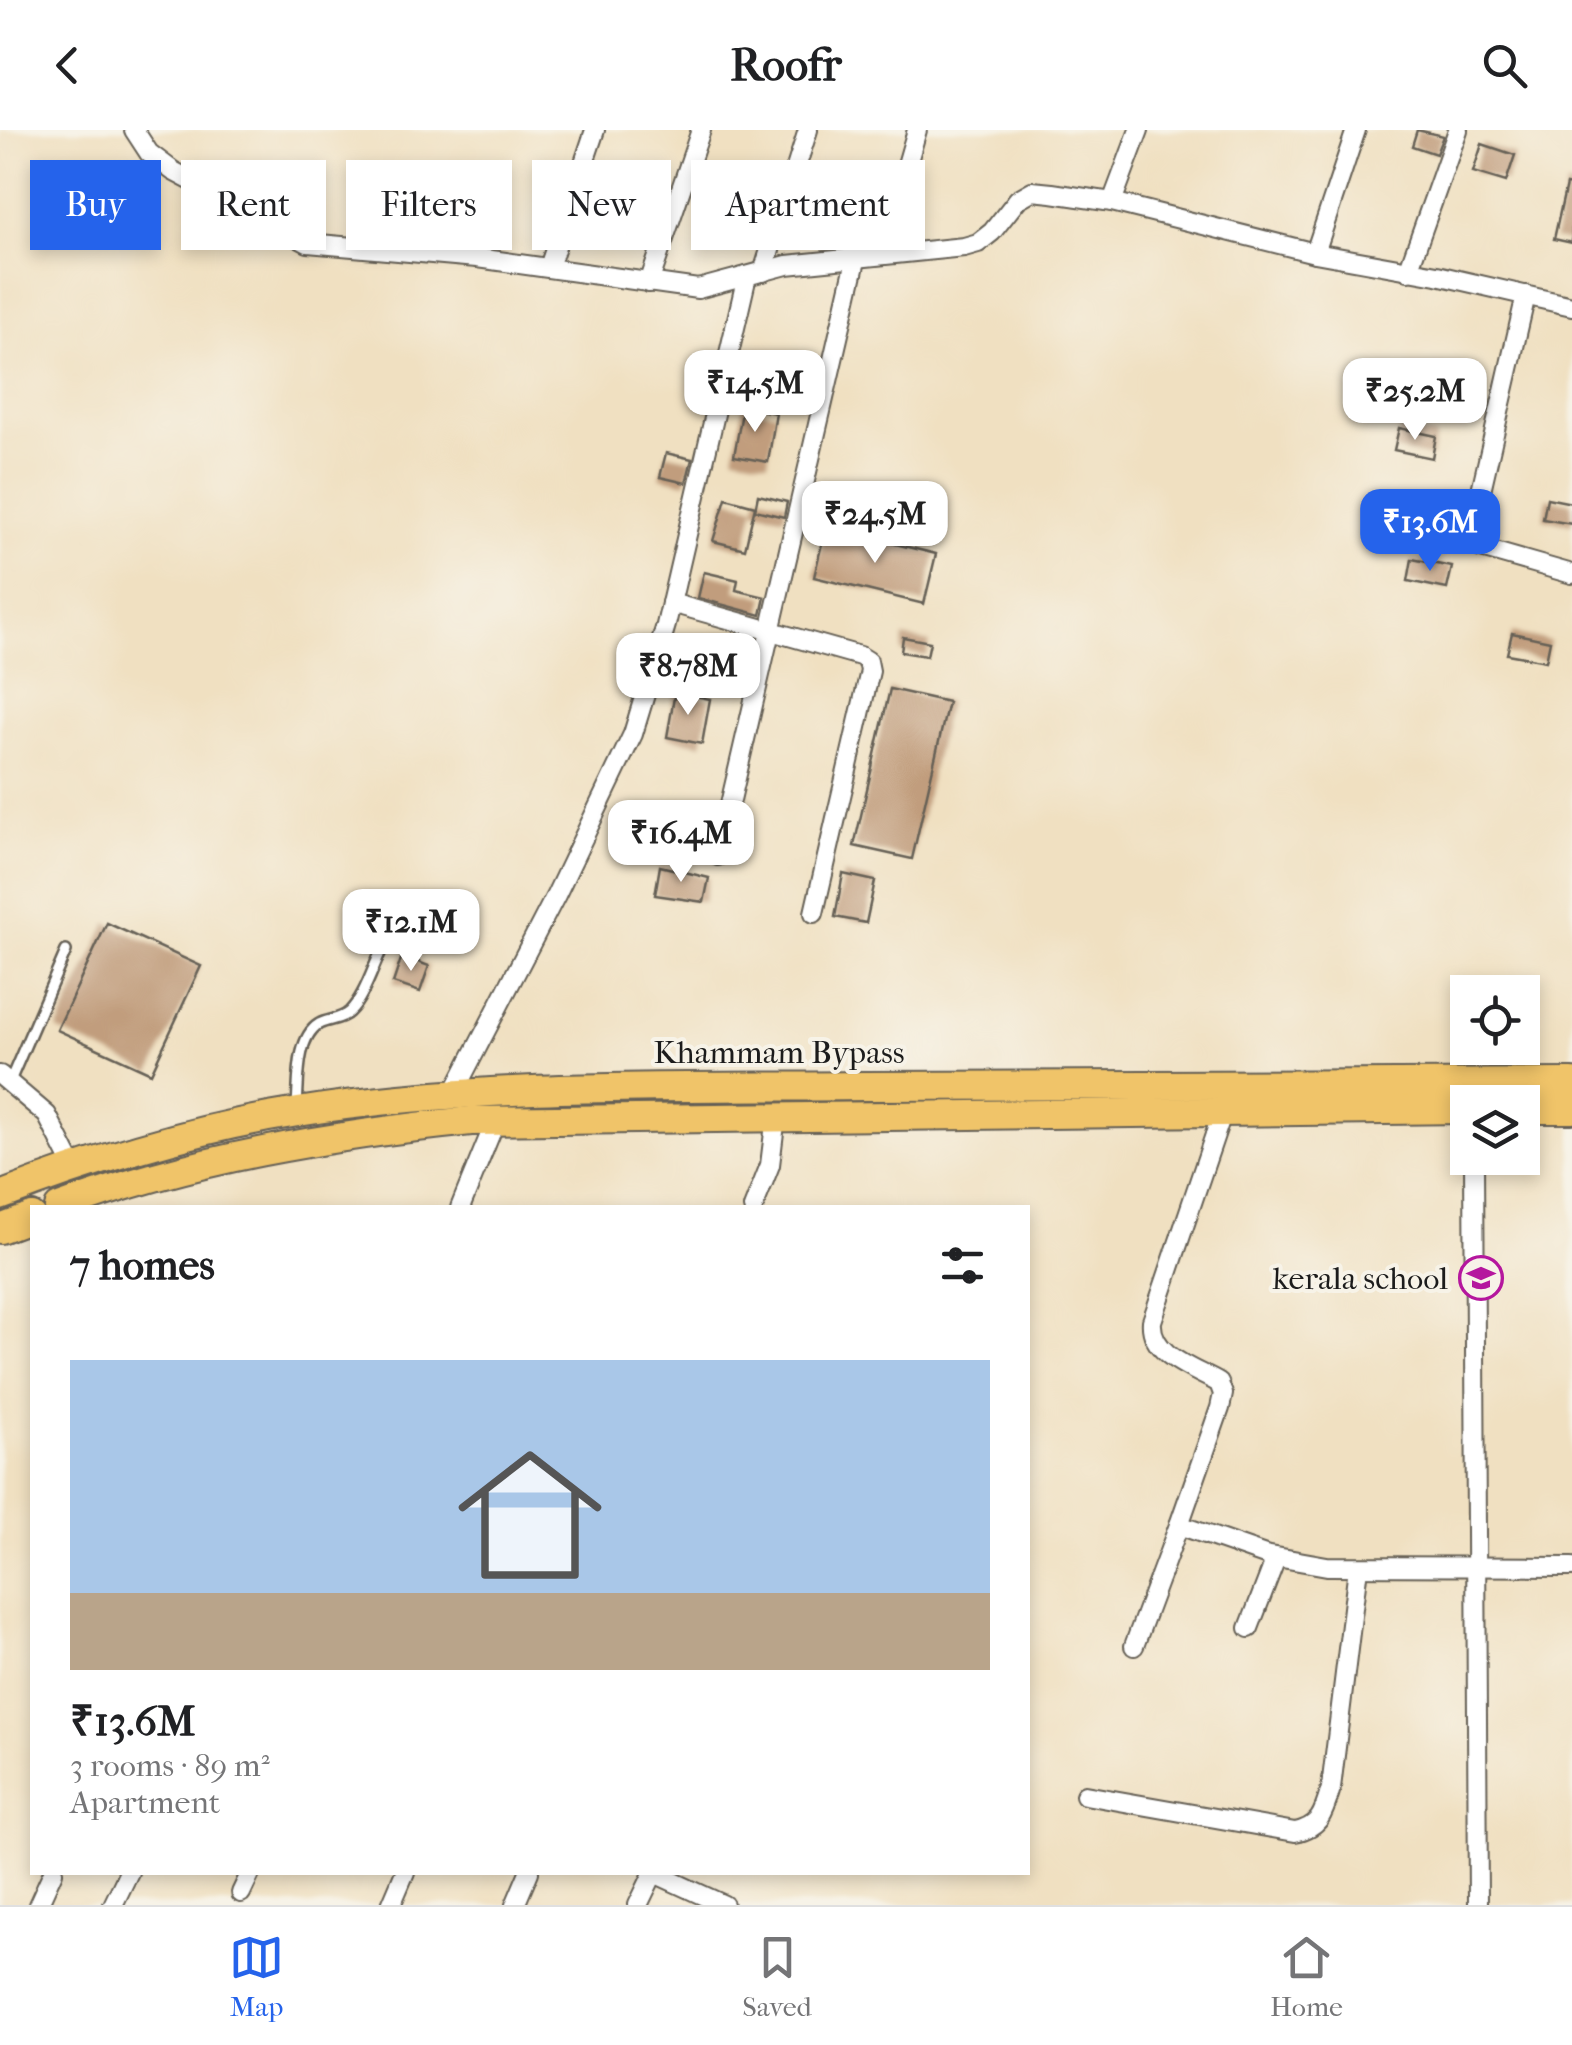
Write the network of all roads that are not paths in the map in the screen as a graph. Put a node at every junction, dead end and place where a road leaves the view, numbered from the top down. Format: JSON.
{"nodes":[{"id":1,"x":134,"y":130,"type":"edge"},
{"id":2,"x":594,"y":130,"type":"edge"},
{"id":3,"x":701,"y":130,"type":"edge"},
{"id":4,"x":808,"y":130,"type":"edge"},
{"id":5,"x":917,"y":130,"type":"edge"},
{"id":6,"x":1139,"y":130,"type":"edge"},
{"id":7,"x":1356,"y":130,"type":"edge"},
{"id":8,"x":1458,"y":130,"type":"edge"},
{"id":9,"x":1112,"y":202,"type":"junction"},
{"id":10,"x":880,"y":255,"type":"junction"},
{"id":11,"x":1328,"y":255,"type":"junction"},
{"id":12,"x":857,"y":256,"type":"junction"},
{"id":13,"x":549,"y":266,"type":"junction"},
{"id":14,"x":1408,"y":271,"type":"junction"},
{"id":15,"x":755,"y":274,"type":"junction"},
{"id":16,"x":649,"y":283,"type":"junction"},
{"id":17,"x":1526,"y":295,"type":"junction"},
{"id":18,"x":1572,"y":306,"type":"edge"},
{"id":19,"x":1572,"y":574,"type":"edge"},
{"id":20,"x":671,"y":603,"type":"junction"},
{"id":21,"x":772,"y":631,"type":"junction"},
{"id":22,"x":718,"y":856,"type":"dead end"},
{"id":23,"x":814,"y":912,"type":"dead end"},
{"id":24,"x":382,"y":948,"type":"dead end"},
{"id":25,"x":66,"y":951,"type":"dead end"},
{"id":26,"x":5,"y":1079,"type":"edge"},
{"id":27,"x":1572,"y":1083,"type":"edge"},
{"id":28,"x":675,"y":1086,"type":"junction"},
{"id":29,"x":1540,"y":1087,"type":"edge"},
{"id":30,"x":452,"y":1094,"type":"junction"},
{"id":31,"x":1450,"y":1096,"type":"edge"},
{"id":32,"x":1450,"y":1097,"type":"edge"},
{"id":33,"x":1540,"y":1109,"type":"edge"},
{"id":34,"x":1572,"y":1109,"type":"edge"},
{"id":35,"x":1223,"y":1111,"type":"junction"},
{"id":36,"x":297,"y":1112,"type":"junction"},
{"id":37,"x":776,"y":1116,"type":"junction"},
{"id":38,"x":677,"y":1117,"type":"junction"},
{"id":39,"x":496,"y":1120,"type":"junction"},
{"id":40,"x":74,"y":1168,"type":"junction"},
{"id":41,"x":1474,"y":1175,"type":"edge"},
{"id":42,"x":0,"y":1196,"type":"edge"},
{"id":43,"x":67,"y":1205,"type":"edge"},
{"id":44,"x":461,"y":1205,"type":"edge"},
{"id":45,"x":754,"y":1205,"type":"edge"},
{"id":46,"x":30,"y":1218,"type":"edge"},
{"id":47,"x":0,"y":1229,"type":"edge"},
{"id":48,"x":1178,"y":1525,"type":"junction"},
{"id":49,"x":1276,"y":1558,"type":"junction"},
{"id":50,"x":1358,"y":1566,"type":"junction"},
{"id":51,"x":1572,"y":1566,"type":"edge"},
{"id":52,"x":1476,"y":1569,"type":"junction"},
{"id":53,"x":1249,"y":1628,"type":"dead end"},
{"id":54,"x":1134,"y":1646,"type":"dead end"},
{"id":55,"x":1085,"y":1794,"type":"dead end"},
{"id":56,"x":52,"y":1875,"type":"edge"},
{"id":57,"x":128,"y":1875,"type":"edge"},
{"id":58,"x":250,"y":1875,"type":"edge"},
{"id":59,"x":404,"y":1875,"type":"edge"},
{"id":60,"x":528,"y":1875,"type":"edge"},
{"id":61,"x":652,"y":1875,"type":"edge"},
{"id":62,"x":657,"y":1875,"type":"edge"},
{"id":63,"x":242,"y":1893,"type":"dead end"},
{"id":64,"x":38,"y":1905,"type":"edge"},
{"id":65,"x":113,"y":1905,"type":"edge"},
{"id":66,"x":391,"y":1905,"type":"edge"},
{"id":67,"x":514,"y":1905,"type":"edge"},
{"id":68,"x":638,"y":1905,"type":"edge"},
{"id":69,"x":724,"y":1905,"type":"edge"},
{"id":70,"x":1478,"y":1905,"type":"edge"}],
"edges":[{"from":1,"to":13,"type":"street"},
{"from":2,"to":13,"type":"street"},
{"from":3,"to":16,"type":"street"},
{"from":4,"to":15,"type":"street"},
{"from":5,"to":10,"type":"street"},
{"from":6,"to":9,"type":"street"},
{"from":7,"to":11,"type":"street"},
{"from":8,"to":14,"type":"street"},
{"from":9,"to":10,"type":"street"},
{"from":9,"to":11,"type":"street"},
{"from":10,"to":12,"type":"street"},
{"from":11,"to":14,"type":"street"},
{"from":12,"to":15,"type":"street"},
{"from":12,"to":21,"type":"street"},
{"from":13,"to":16,"type":"street"},
{"from":14,"to":17,"type":"street"},
{"from":15,"to":16,"type":"street"},
{"from":15,"to":20,"type":"street"},
{"from":17,"to":18,"type":"street"},
{"from":17,"to":19,"type":"street"},
{"from":20,"to":21,"type":"street"},
{"from":20,"to":30,"type":"street"},
{"from":21,"to":22,"type":"street"},
{"from":21,"to":23,"type":"street"},
{"from":24,"to":36,"type":"lane"},
{"from":25,"to":26,"type":"lane"},
{"from":26,"to":40,"type":"street"},
{"from":27,"to":29,"type":"highway","name":"Khammam Bypass"},
{"from":28,"to":30,"type":"highway","name":"Khammam Bypass"},
{"from":28,"to":31,"type":"highway","name":"Khammam Bypass"},
{"from":28,"to":38,"type":"highway"},
{"from":30,"to":36,"type":"highway","name":"Khammam Bypass"},
{"from":32,"to":35,"type":"highway","name":"Khammam Bypass"},
{"from":33,"to":34,"type":"highway"},
{"from":35,"to":37,"type":"highway","name":"Khammam Bypass"},
{"from":35,"to":48,"type":"street"},
{"from":36,"to":40,"type":"highway","name":"Khammam Bypass"},
{"from":37,"to":38,"type":"highway","name":"Khammam Bypass"},
{"from":37,"to":45,"type":"street"},
{"from":38,"to":39,"type":"highway","name":"Khammam Bypass"},
{"from":39,"to":43,"type":"highway","name":"Khammam Bypass"},
{"from":39,"to":44,"type":"street"},
{"from":40,"to":42,"type":"highway","name":"Khammam Bypass"},
{"from":41,"to":52,"type":"street"},
{"from":46,"to":47,"type":"highway"},
{"from":48,"to":49,"type":"street"},
{"from":48,"to":54,"type":"street"},
{"from":49,"to":50,"type":"street"},
{"from":49,"to":53,"type":"street"},
{"from":50,"to":52,"type":"street"},
{"from":50,"to":55,"type":"street"},
{"from":51,"to":52,"type":"street"},
{"from":52,"to":70,"type":"street"},
{"from":56,"to":64,"type":"street"},
{"from":57,"to":65,"type":"street"},
{"from":58,"to":63,"type":"street"},
{"from":59,"to":66,"type":"street"},
{"from":60,"to":67,"type":"street"},
{"from":61,"to":68,"type":"street"},
{"from":62,"to":69,"type":"street"}]}
